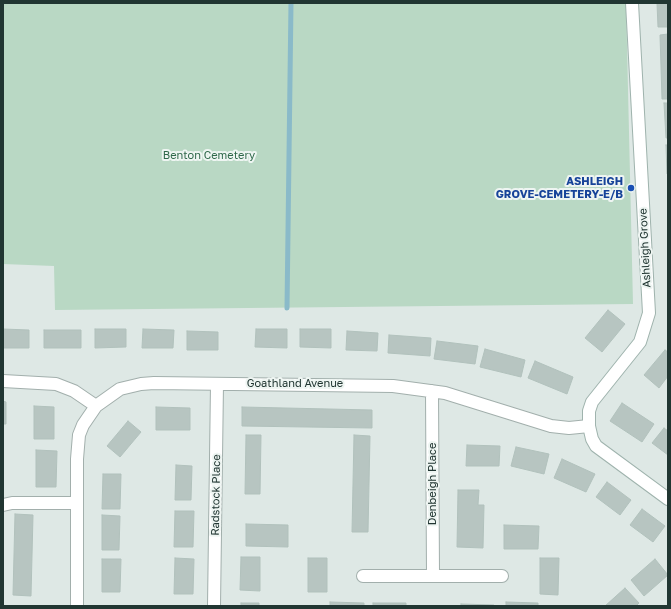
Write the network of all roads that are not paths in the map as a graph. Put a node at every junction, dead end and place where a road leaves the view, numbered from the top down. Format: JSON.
{"nodes":[{"id":1,"x":632,"y":3,"type":"edge"},
{"id":2,"x":3,"y":381,"type":"edge"},
{"id":3,"x":217,"y":384,"type":"junction"},
{"id":4,"x":432,"y":391,"type":"junction"},
{"id":5,"x":96,"y":406,"type":"junction"},
{"id":6,"x":589,"y":426,"type":"junction"},
{"id":7,"x":668,"y":499,"type":"edge"},
{"id":8,"x":77,"y":503,"type":"junction"},
{"id":9,"x":3,"y":505,"type":"edge"},
{"id":10,"x":363,"y":576,"type":"dead end"},
{"id":11,"x":433,"y":576,"type":"junction"},
{"id":12,"x":502,"y":576,"type":"dead end"},
{"id":13,"x":77,"y":606,"type":"edge"},
{"id":14,"x":214,"y":606,"type":"edge"}],
"edges":[{"from":1,"to":6,"type":"street","name":"Ashleigh Grove"},
{"from":2,"to":5,"type":"street"},
{"from":3,"to":4,"type":"street","name":"Goathland Avenue"},
{"from":3,"to":5,"type":"street","name":"Goathland Avenue"},
{"from":3,"to":14,"type":"street","name":"Radstock Place"},
{"from":4,"to":6,"type":"street","name":"Goathland Avenue"},
{"from":4,"to":11,"type":"street","name":"Denbeigh Place"},
{"from":5,"to":8,"type":"street","name":"Goathland Avenue"},
{"from":6,"to":7,"type":"street"},
{"from":8,"to":9,"type":"street"},
{"from":8,"to":13,"type":"street","name":"Goathland Avenue"},
{"from":10,"to":11,"type":"street"},
{"from":11,"to":12,"type":"street"}]}
